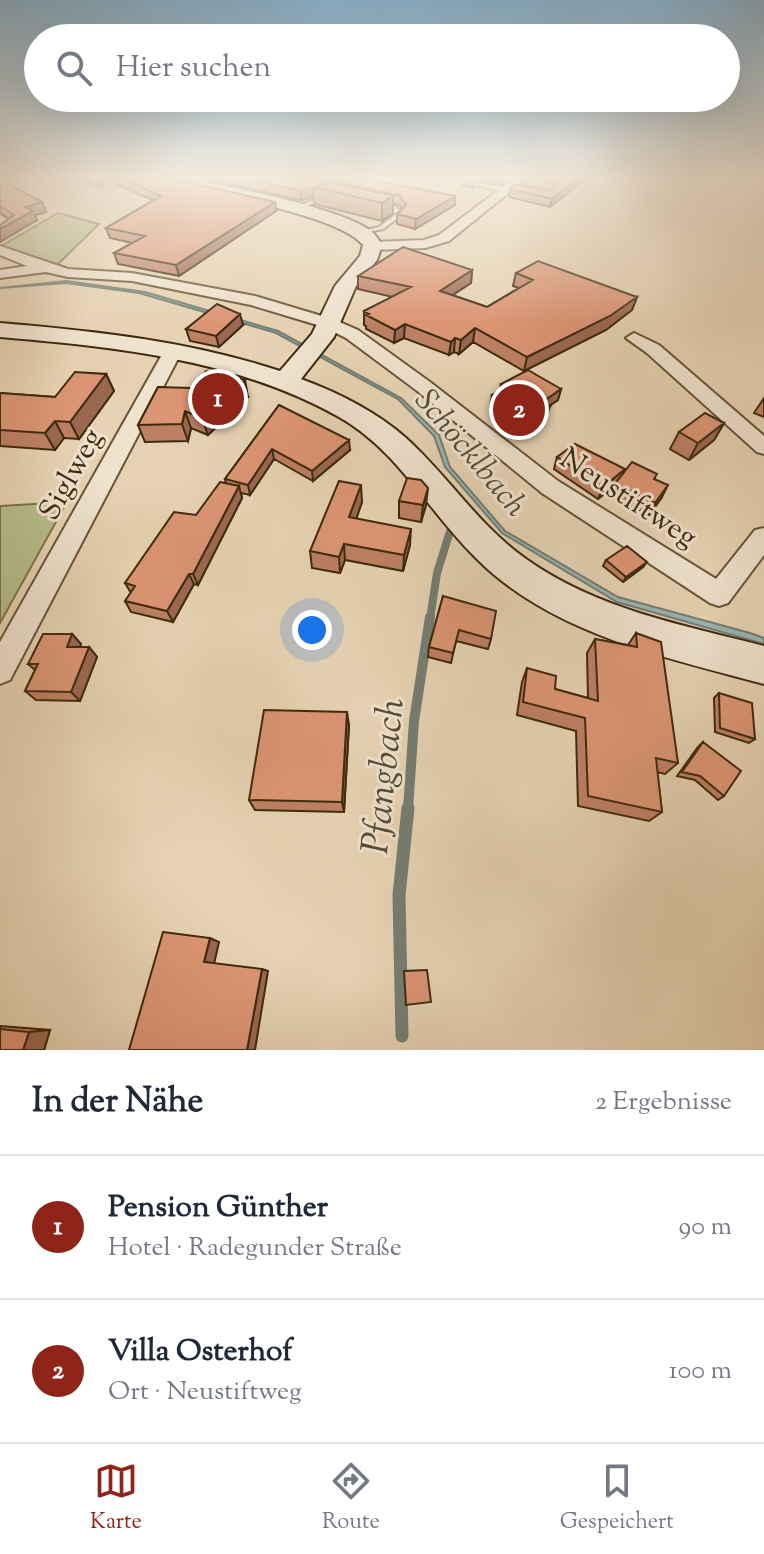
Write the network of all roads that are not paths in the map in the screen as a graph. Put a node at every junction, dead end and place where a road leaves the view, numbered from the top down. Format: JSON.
{"nodes":[{"id":1,"x":348,"y":226,"type":"edge"},
{"id":2,"x":384,"y":226,"type":"edge"},
{"id":3,"x":461,"y":226,"type":"edge"},
{"id":4,"x":369,"y":239,"type":"junction"},
{"id":5,"x":0,"y":250,"type":"edge"},
{"id":6,"x":50,"y":268,"type":"junction"},
{"id":7,"x":0,"y":274,"type":"edge"},
{"id":8,"x":0,"y":330,"type":"edge"},
{"id":9,"x":634,"y":338,"type":"dead end"},
{"id":10,"x":317,"y":341,"type":"junction"},
{"id":11,"x":173,"y":351,"type":"junction"},
{"id":12,"x":283,"y":383,"type":"junction"},
{"id":13,"x":764,"y":447,"type":"edge"},
{"id":14,"x":764,"y":537,"type":"edge"},
{"id":15,"x":764,"y":665,"type":"edge"},
{"id":16,"x":0,"y":670,"type":"edge"}],
"edges":[{"from":1,"to":4,"type":"main road"},
{"from":2,"to":4,"type":"lane"},
{"from":3,"to":4,"type":"street"},
{"from":4,"to":10,"type":"main road"},
{"from":5,"to":6,"type":"street"},
{"from":6,"to":7,"type":"street"},
{"from":6,"to":10,"type":"street"},
{"from":8,"to":11,"type":"main road"},
{"from":9,"to":13,"type":"street"},
{"from":10,"to":12,"type":"main road"},
{"from":10,"to":14,"type":"street","name":"Neustiftweg"},
{"from":11,"to":12,"type":"main road"},
{"from":11,"to":16,"type":"street","name":"Siglweg"},
{"from":12,"to":15,"type":"main road"}]}
